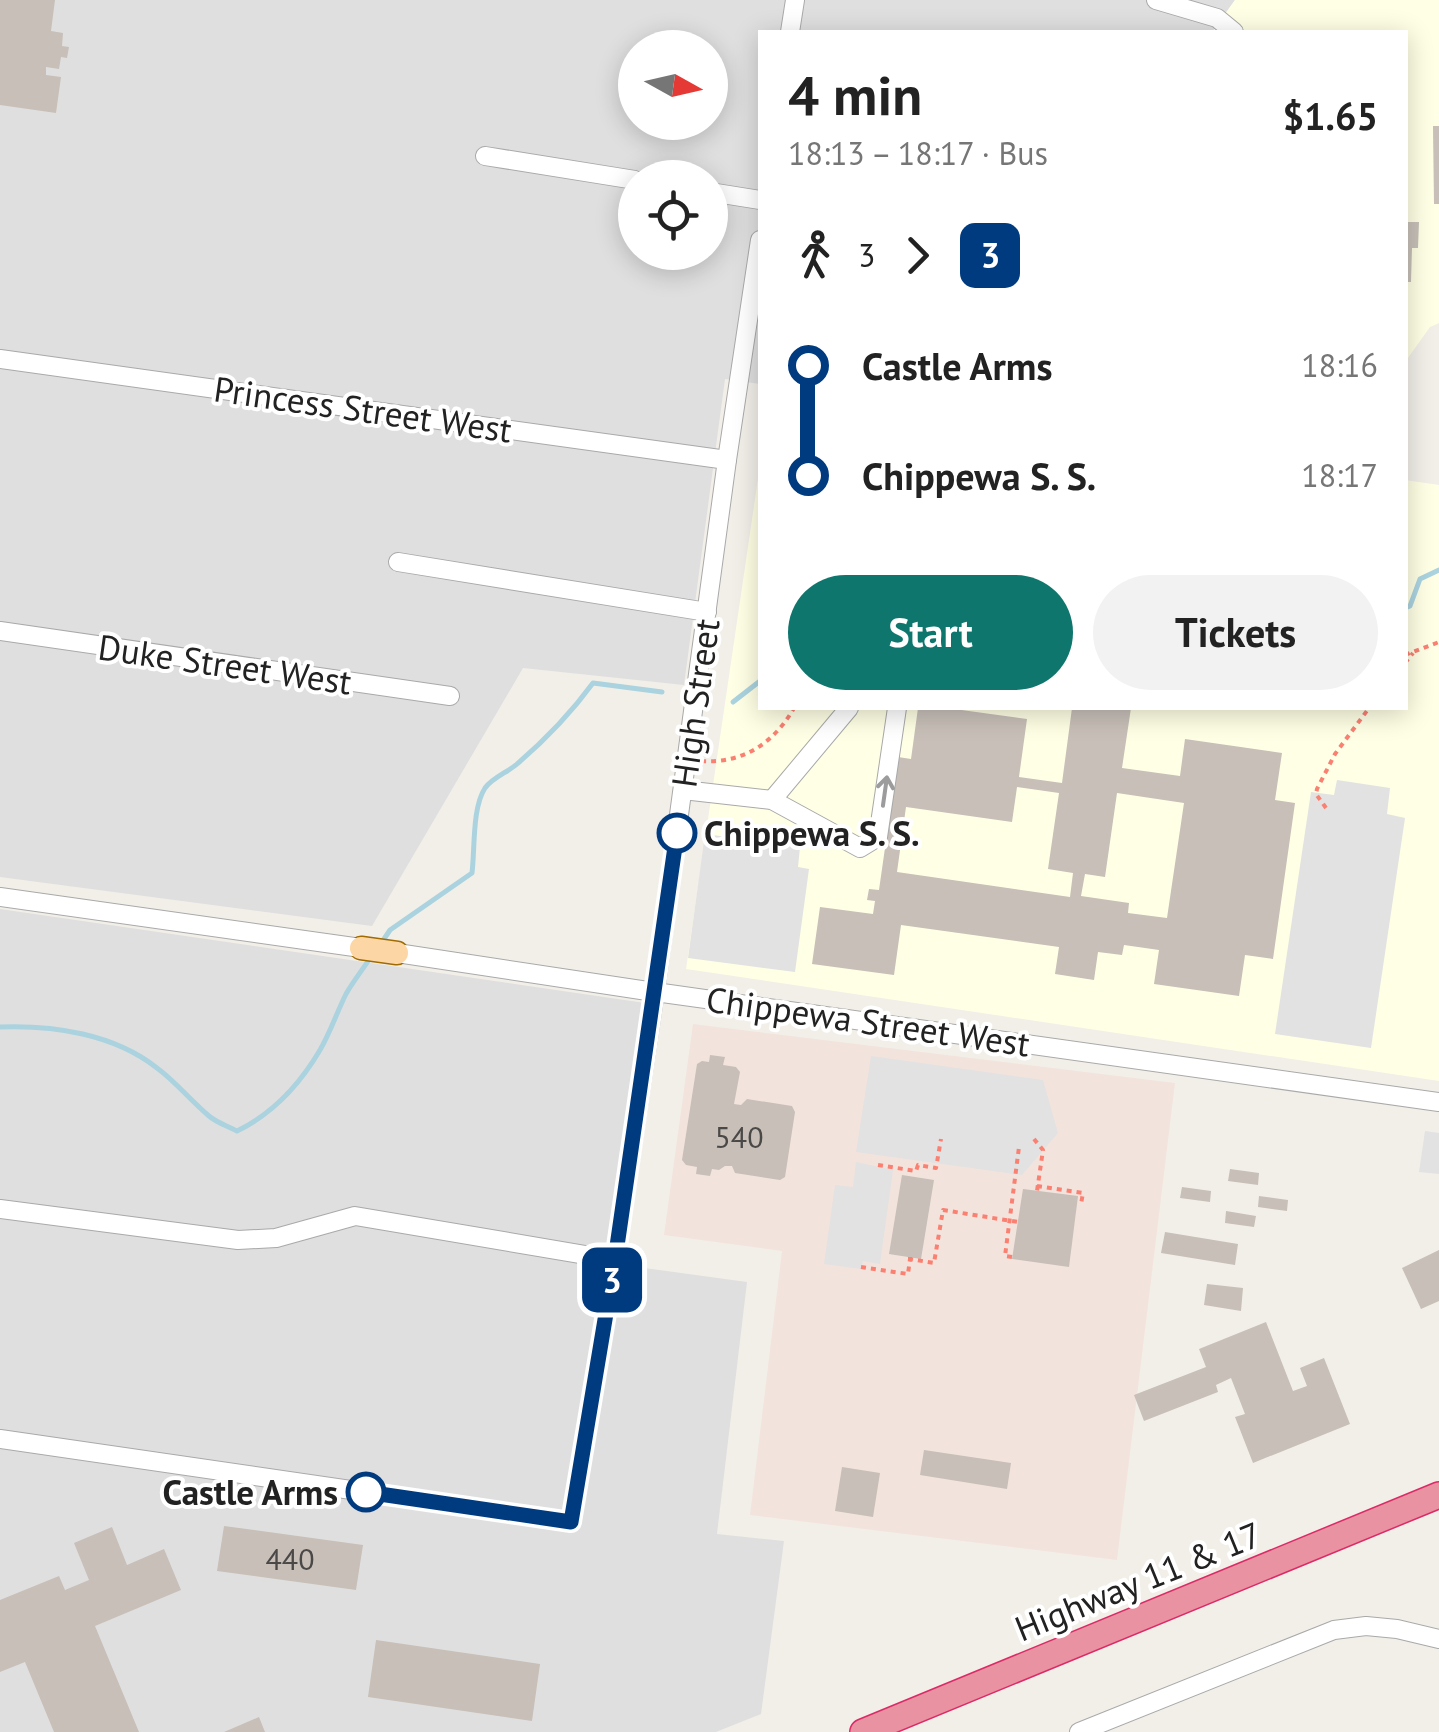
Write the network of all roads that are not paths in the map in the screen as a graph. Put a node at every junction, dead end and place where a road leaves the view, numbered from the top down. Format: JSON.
{"nodes":[{"id":1,"x":795,"y":0,"type":"edge"},
{"id":2,"x":1156,"y":0,"type":"edge"},
{"id":3,"x":790,"y":30,"type":"edge"},
{"id":4,"x":1232,"y":30,"type":"edge"},
{"id":5,"x":485,"y":156,"type":"dead end"},
{"id":6,"x":618,"y":177,"type":"edge"},
{"id":7,"x":728,"y":195,"type":"edge"},
{"id":8,"x":758,"y":200,"type":"edge"},
{"id":9,"x":758,"y":253,"type":"edge"},
{"id":10,"x":0,"y":359,"type":"edge"},
{"id":11,"x":726,"y":460,"type":"junction"},
{"id":12,"x":398,"y":562,"type":"dead end"},
{"id":13,"x":707,"y":612,"type":"junction"},
{"id":14,"x":0,"y":631,"type":"edge"},
{"id":15,"x":450,"y":696,"type":"dead end"},
{"id":16,"x":847,"y":710,"type":"edge"},
{"id":17,"x":897,"y":710,"type":"edge"},
{"id":18,"x":683,"y":790,"type":"junction"},
{"id":19,"x":772,"y":800,"type":"junction"},
{"id":20,"x":0,"y":897,"type":"edge"},
{"id":21,"x":361,"y":948,"type":"joint"},
{"id":22,"x":398,"y":952,"type":"joint"},
{"id":23,"x":656,"y":992,"type":"junction"},
{"id":24,"x":1439,"y":1102,"type":"edge"},
{"id":25,"x":0,"y":1209,"type":"edge"},
{"id":26,"x":615,"y":1260,"type":"junction"},
{"id":27,"x":0,"y":1439,"type":"edge"},
{"id":28,"x":1439,"y":1494,"type":"edge"},
{"id":29,"x":1439,"y":1639,"type":"edge"},
{"id":30,"x":863,"y":1732,"type":"edge"},
{"id":31,"x":1079,"y":1732,"type":"edge"}],
"edges":[{"from":1,"to":3,"type":"street"},
{"from":2,"to":4,"type":"street"},
{"from":5,"to":6,"type":"street"},
{"from":7,"to":8,"type":"street"},
{"from":9,"to":11,"type":"street","name":"High Street"},
{"from":10,"to":11,"type":"street","name":"Princess Street West"},
{"from":11,"to":13,"type":"street","name":"High Street"},
{"from":12,"to":13,"type":"street"},
{"from":13,"to":18,"type":"street","name":"High Street"},
{"from":14,"to":15,"type":"street","name":"Duke Street West"},
{"from":16,"to":19,"type":"street"},
{"from":19,"to":17,"type":"street","one_way":true},
{"from":18,"to":19,"type":"street"},
{"from":18,"to":23,"type":"street","name":"High Street"},
{"from":20,"to":21,"type":"street","name":"Chippewa Street West"},
{"from":21,"to":22,"type":"main road","name":"Chippewa Street West"},
{"from":22,"to":23,"type":"street","name":"Chippewa Street West"},
{"from":23,"to":24,"type":"street","name":"Chippewa Street West"},
{"from":23,"to":26,"type":"street","name":"High Street"},
{"from":25,"to":26,"type":"street"},
{"from":26,"to":27,"type":"street","name":"High Street"},
{"from":28,"to":30,"type":"highway","name":"Highway 11 & 17"},
{"from":29,"to":31,"type":"street"}]}
